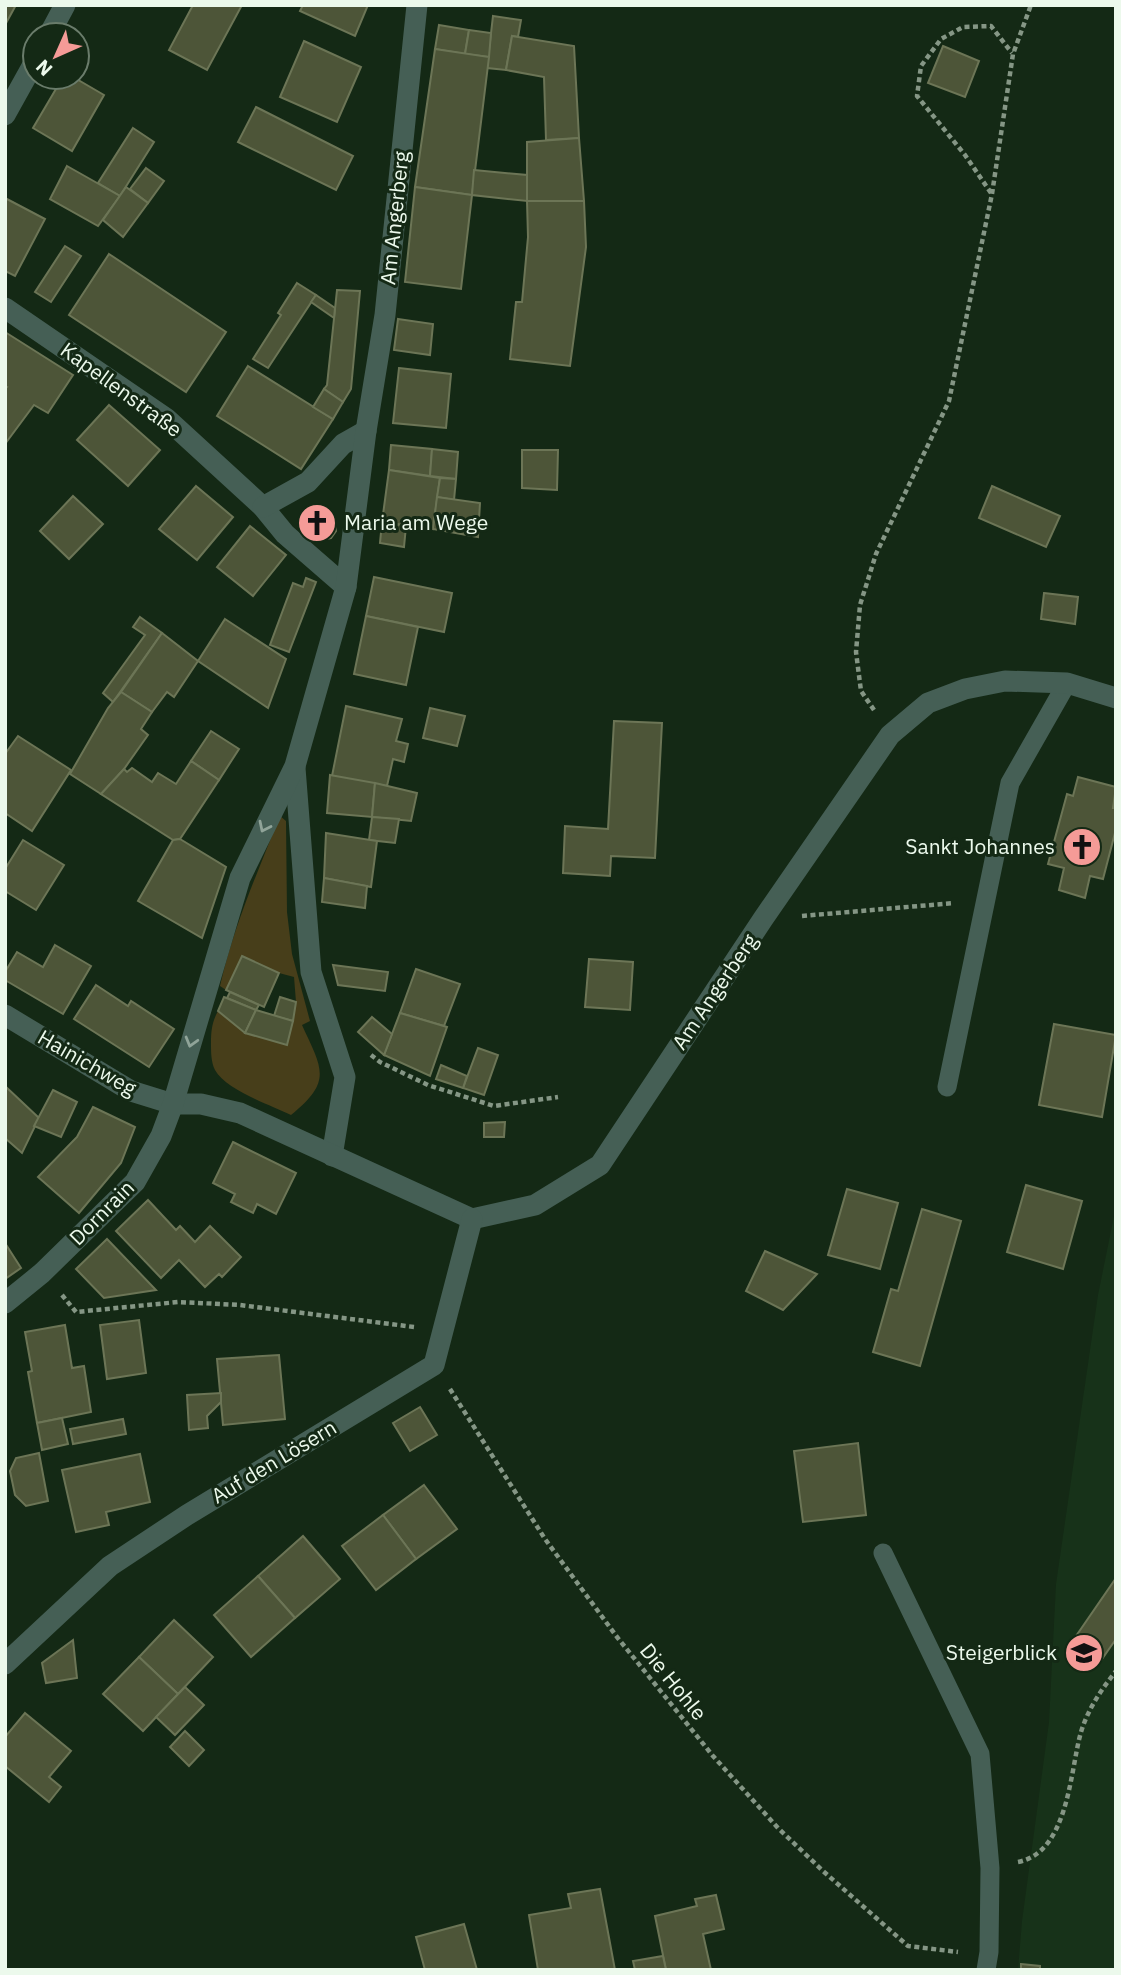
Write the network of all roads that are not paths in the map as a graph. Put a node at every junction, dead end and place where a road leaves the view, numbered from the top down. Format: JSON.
{"nodes":[{"id":1,"x":65,"y":5,"type":"edge"},
{"id":2,"x":417,"y":5,"type":"edge"},
{"id":3,"x":56,"y":21,"type":"edge"},
{"id":4,"x":21,"y":86,"type":"edge"},
{"id":5,"x":5,"y":115,"type":"edge"},
{"id":6,"x":5,"y":308,"type":"edge"},
{"id":7,"x":366,"y":431,"type":"junction"},
{"id":8,"x":263,"y":507,"type":"junction"},
{"id":9,"x":346,"y":587,"type":"junction"},
{"id":10,"x":1067,"y":684,"type":"junction"},
{"id":11,"x":1116,"y":698,"type":"edge"},
{"id":12,"x":295,"y":766,"type":"junction"},
{"id":13,"x":5,"y":1015,"type":"edge"},
{"id":14,"x":947,"y":1087,"type":"dead end"},
{"id":15,"x":173,"y":1104,"type":"junction"},
{"id":16,"x":332,"y":1156,"type":"junction"},
{"id":17,"x":472,"y":1219,"type":"junction"},
{"id":18,"x":5,"y":1303,"type":"edge"},
{"id":19,"x":883,"y":1553,"type":"dead end"},
{"id":20,"x":5,"y":1664,"type":"edge"},
{"id":21,"x":986,"y":1970,"type":"edge"}],
"edges":[{"from":1,"to":3,"type":"street"},
{"from":2,"to":7,"type":"street","name":"Am Angerberg"},
{"from":4,"to":5,"type":"street"},
{"from":6,"to":8,"type":"street","name":"Kapellenstraße"},
{"from":7,"to":8,"type":"street"},
{"from":7,"to":9,"type":"street","name":"Am Angerberg"},
{"from":8,"to":9,"type":"street","name":"Kapellenstraße"},
{"from":9,"to":12,"type":"street","name":"Am Angerberg"},
{"from":10,"to":11,"type":"street","name":"Am Angerberg"},
{"from":10,"to":14,"type":"lane"},
{"from":10,"to":17,"type":"street","name":"Am Angerberg"},
{"from":12,"to":15,"type":"street","name":"Am Angerberg","one_way":true},
{"from":12,"to":16,"type":"street","name":"Am Angerberg"},
{"from":13,"to":15,"type":"street","name":"Hainichweg"},
{"from":15,"to":16,"type":"street"},
{"from":15,"to":18,"type":"street","name":"Dornrain"},
{"from":16,"to":17,"type":"street"},
{"from":17,"to":20,"type":"street","name":"Auf den Lösern"},
{"from":19,"to":21,"type":"lane"}]}
